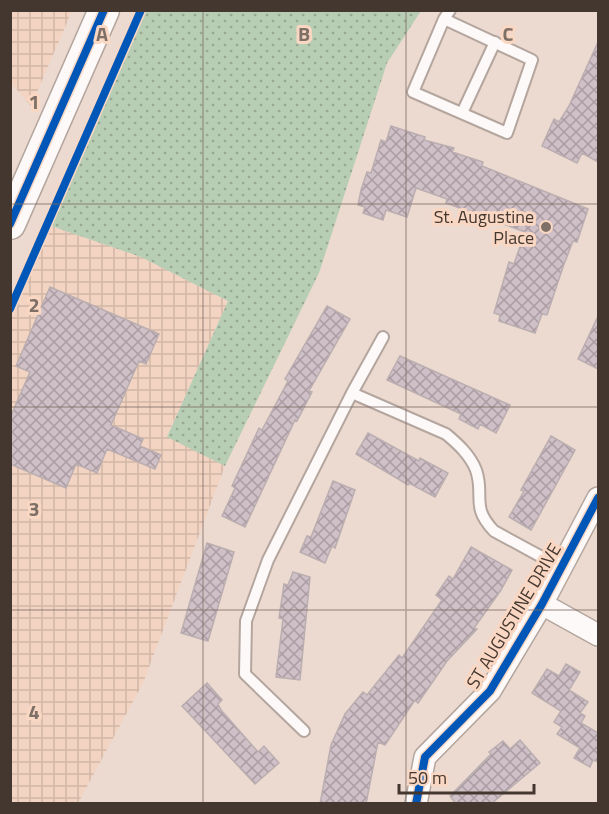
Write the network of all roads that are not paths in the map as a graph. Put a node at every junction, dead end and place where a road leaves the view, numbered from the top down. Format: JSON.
{"nodes":[{"id":1,"x":104,"y":10,"type":"edge"},
{"id":2,"x":447,"y":15,"type":"edge"},
{"id":3,"x":495,"y":42,"type":"junction"},
{"id":4,"x":462,"y":113,"type":"junction"},
{"id":5,"x":10,"y":224,"type":"edge"},
{"id":6,"x":383,"y":337,"type":"dead end"},
{"id":7,"x":352,"y":393,"type":"junction"},
{"id":8,"x":598,"y":498,"type":"edge"},
{"id":9,"x":562,"y":568,"type":"junction"},
{"id":10,"x":542,"y":604,"type":"junction"},
{"id":11,"x":598,"y":635,"type":"edge"},
{"id":12,"x":304,"y":730,"type":"dead end"},
{"id":13,"x":416,"y":804,"type":"edge"}],
"edges":[{"from":1,"to":5,"type":"main road"},
{"from":2,"to":3,"type":"lane"},
{"from":2,"to":4,"type":"lane"},
{"from":3,"to":4,"type":"lane"},
{"from":3,"to":4,"type":"lane"},
{"from":6,"to":7,"type":"lane"},
{"from":7,"to":9,"type":"lane"},
{"from":7,"to":12,"type":"lane"},
{"from":8,"to":9,"type":"street","name":"ST AUGUSTINE DRIVE"},
{"from":9,"to":10,"type":"street","name":"ST AUGUSTINE DRIVE"},
{"from":10,"to":11,"type":"street"},
{"from":10,"to":13,"type":"street","name":"ST AUGUSTINE DRIVE"}]}
